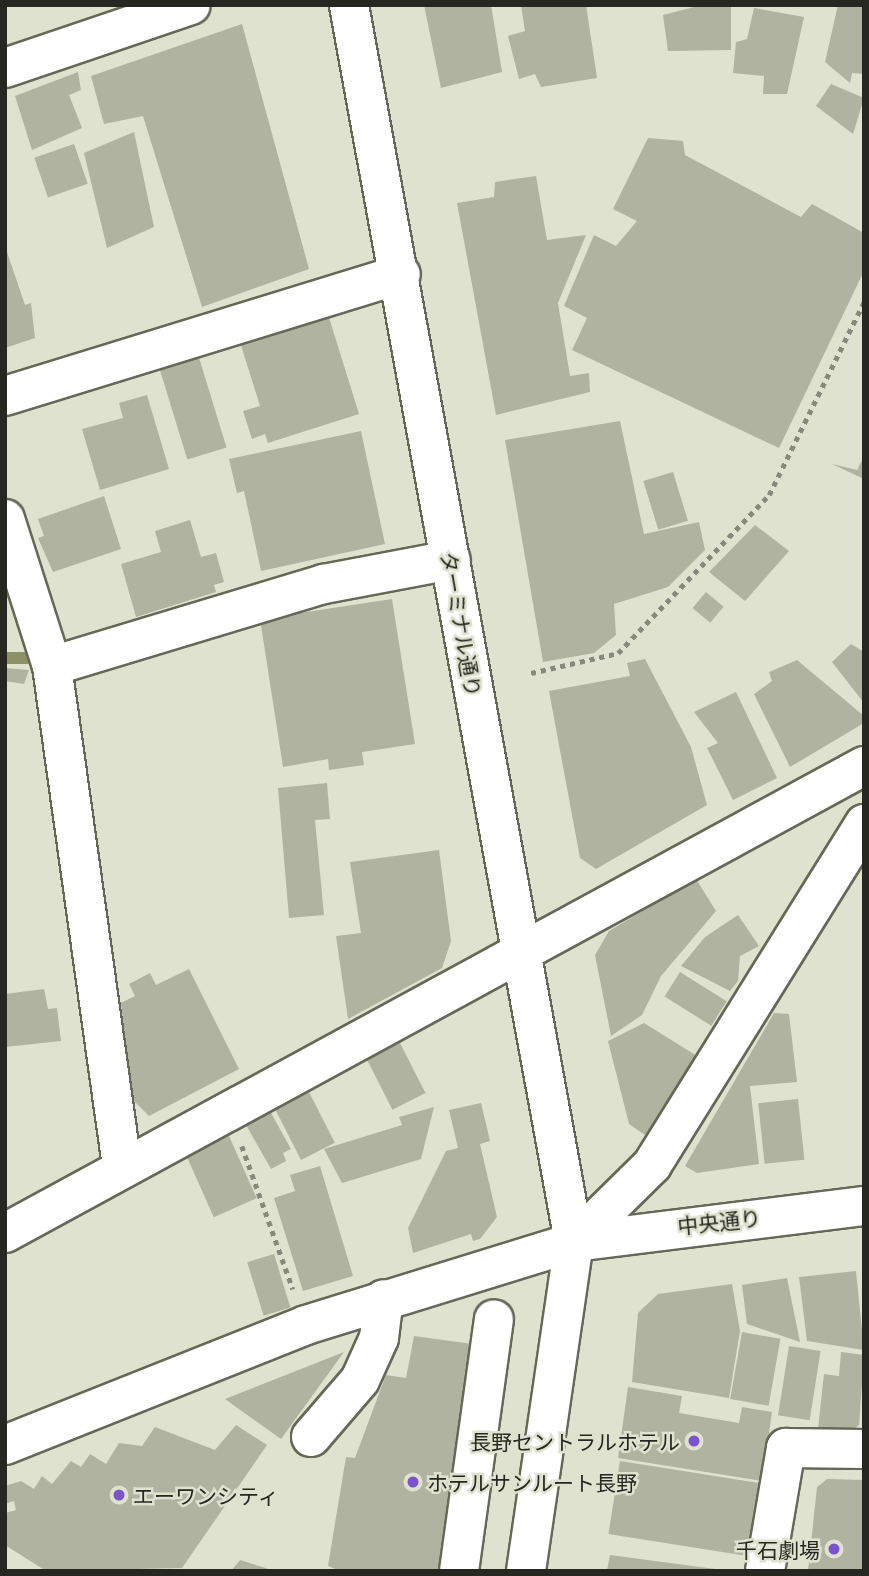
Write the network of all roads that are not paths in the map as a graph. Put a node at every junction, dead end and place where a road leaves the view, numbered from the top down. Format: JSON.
{"nodes":[{"id":1,"x":191,"y":5,"type":"edge"},
{"id":2,"x":349,"y":5,"type":"edge"},
{"id":3,"x":5,"y":68,"type":"edge"},
{"id":4,"x":401,"y":274,"type":"junction"},
{"id":5,"x":5,"y":396,"type":"edge"},
{"id":6,"x":5,"y":519,"type":"edge"},
{"id":7,"x":451,"y":560,"type":"junction"},
{"id":8,"x":52,"y":666,"type":"junction"},
{"id":9,"x":864,"y":766,"type":"edge"},
{"id":10,"x":864,"y":824,"type":"edge"},
{"id":11,"x":519,"y":953,"type":"junction"},
{"id":12,"x":122,"y":1166,"type":"junction"},
{"id":13,"x":864,"y":1206,"type":"edge"},
{"id":14,"x":5,"y":1233,"type":"edge"},
{"id":15,"x":575,"y":1242,"type":"junction"},
{"id":16,"x":384,"y":1299,"type":"junction"},
{"id":17,"x":494,"y":1319,"type":"dead end"},
{"id":18,"x":311,"y":1437,"type":"dead end"},
{"id":19,"x":5,"y":1445,"type":"edge"},
{"id":20,"x":864,"y":1450,"type":"edge"},
{"id":21,"x":459,"y":1571,"type":"edge"},
{"id":22,"x":526,"y":1571,"type":"edge"},
{"id":23,"x":765,"y":1571,"type":"edge"}],
"edges":[{"from":1,"to":3,"type":"street"},
{"from":2,"to":4,"type":"street","name":"ターミナル通り"},
{"from":4,"to":5,"type":"street"},
{"from":4,"to":7,"type":"street","name":"ターミナル通り"},
{"from":6,"to":8,"type":"street"},
{"from":7,"to":8,"type":"street"},
{"from":7,"to":11,"type":"street","name":"ターミナル通り"},
{"from":8,"to":12,"type":"street"},
{"from":9,"to":11,"type":"street"},
{"from":10,"to":15,"type":"street"},
{"from":11,"to":12,"type":"street"},
{"from":11,"to":15,"type":"street","name":"ターミナル通り"},
{"from":12,"to":14,"type":"street"},
{"from":13,"to":15,"type":"street","name":"中央通り"},
{"from":15,"to":16,"type":"street","name":"中央通り"},
{"from":15,"to":22,"type":"street","name":"ターミナル通り"},
{"from":16,"to":18,"type":"street"},
{"from":16,"to":19,"type":"street","name":"中央通り"},
{"from":17,"to":21,"type":"street"},
{"from":20,"to":23,"type":"street"}]}
